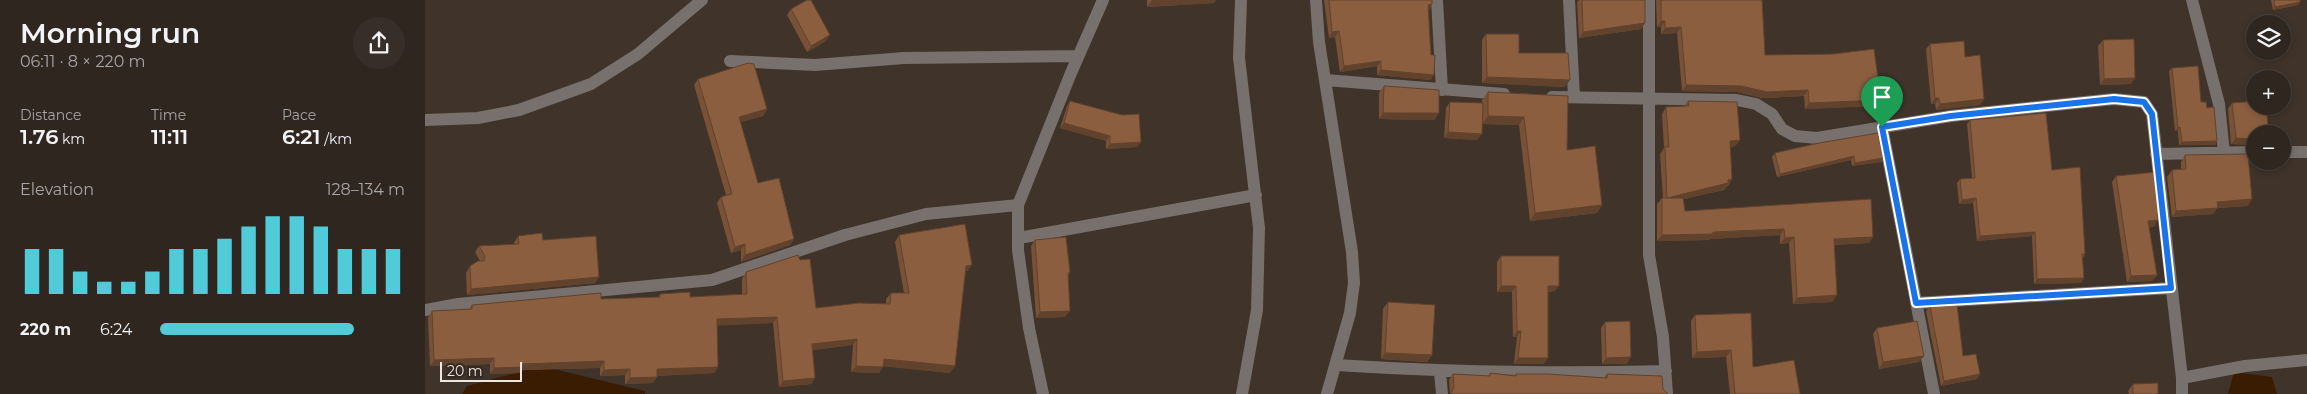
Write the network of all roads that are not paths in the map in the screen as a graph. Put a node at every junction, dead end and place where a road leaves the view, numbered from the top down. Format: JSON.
{"nodes":[{"id":1,"x":702,"y":0,"type":"edge"},
{"id":2,"x":1103,"y":0,"type":"edge"},
{"id":3,"x":1241,"y":0,"type":"edge"},
{"id":4,"x":1315,"y":0,"type":"edge"},
{"id":5,"x":1437,"y":0,"type":"edge"},
{"id":6,"x":1569,"y":0,"type":"edge"},
{"id":7,"x":1649,"y":0,"type":"edge"},
{"id":8,"x":2192,"y":0,"type":"edge"},
{"id":9,"x":1078,"y":56,"type":"junction"},
{"id":10,"x":730,"y":61,"type":"dead end"},
{"id":11,"x":1325,"y":80,"type":"junction"},
{"id":12,"x":1442,"y":90,"type":"junction"},
{"id":13,"x":1519,"y":95,"type":"edge"},
{"id":14,"x":1538,"y":96,"type":"edge"},
{"id":15,"x":1574,"y":97,"type":"junction"},
{"id":16,"x":1650,"y":99,"type":"junction"},
{"id":17,"x":425,"y":120,"type":"edge"},
{"id":18,"x":1882,"y":127,"type":"junction"},
{"id":19,"x":2246,"y":152,"type":"edge"},
{"id":20,"x":2291,"y":152,"type":"edge"},
{"id":21,"x":2307,"y":152,"type":"edge"},
{"id":22,"x":2224,"y":153,"type":"junction"},
{"id":23,"x":2156,"y":154,"type":"junction"},
{"id":24,"x":1256,"y":195,"type":"junction"},
{"id":25,"x":1018,"y":205,"type":"junction"},
{"id":26,"x":1019,"y":238,"type":"junction"},
{"id":27,"x":2171,"y":288,"type":"junction"},
{"id":28,"x":1916,"y":303,"type":"junction"},
{"id":29,"x":425,"y":310,"type":"edge"},
{"id":30,"x":2307,"y":360,"type":"edge"},
{"id":31,"x":1336,"y":365,"type":"junction"},
{"id":32,"x":1440,"y":372,"type":"junction"},
{"id":33,"x":1666,"y":372,"type":"junction"},
{"id":34,"x":2182,"y":378,"type":"junction"},
{"id":35,"x":1043,"y":394,"type":"edge"},
{"id":36,"x":1242,"y":394,"type":"edge"},
{"id":37,"x":1327,"y":394,"type":"edge"},
{"id":38,"x":1442,"y":394,"type":"edge"},
{"id":39,"x":1667,"y":394,"type":"edge"},
{"id":40,"x":1935,"y":394,"type":"edge"},
{"id":41,"x":2182,"y":394,"type":"edge"}],
"edges":[{"from":1,"to":17,"type":"street"},
{"from":2,"to":9,"type":"street"},
{"from":3,"to":24,"type":"street"},
{"from":4,"to":11,"type":"street"},
{"from":5,"to":12,"type":"street"},
{"from":6,"to":15,"type":"street"},
{"from":7,"to":16,"type":"street"},
{"from":8,"to":22,"type":"street"},
{"from":9,"to":10,"type":"street"},
{"from":9,"to":25,"type":"street"},
{"from":11,"to":12,"type":"street"},
{"from":11,"to":31,"type":"street"},
{"from":12,"to":13,"type":"street"},
{"from":14,"to":15,"type":"street"},
{"from":15,"to":16,"type":"street"},
{"from":16,"to":18,"type":"street"},
{"from":16,"to":33,"type":"street"},
{"from":18,"to":23,"type":"street"},
{"from":18,"to":28,"type":"street"},
{"from":19,"to":22,"type":"street"},
{"from":20,"to":21,"type":"street"},
{"from":22,"to":23,"type":"street"},
{"from":23,"to":27,"type":"street"},
{"from":24,"to":26,"type":"street"},
{"from":24,"to":36,"type":"street"},
{"from":25,"to":26,"type":"street"},
{"from":25,"to":29,"type":"street"},
{"from":26,"to":35,"type":"street"},
{"from":27,"to":28,"type":"street"},
{"from":27,"to":34,"type":"street"},
{"from":28,"to":40,"type":"street"},
{"from":30,"to":34,"type":"street"},
{"from":31,"to":32,"type":"street"},
{"from":31,"to":37,"type":"street"},
{"from":32,"to":33,"type":"street"},
{"from":32,"to":38,"type":"street"},
{"from":33,"to":39,"type":"street"},
{"from":34,"to":41,"type":"street"}]}
